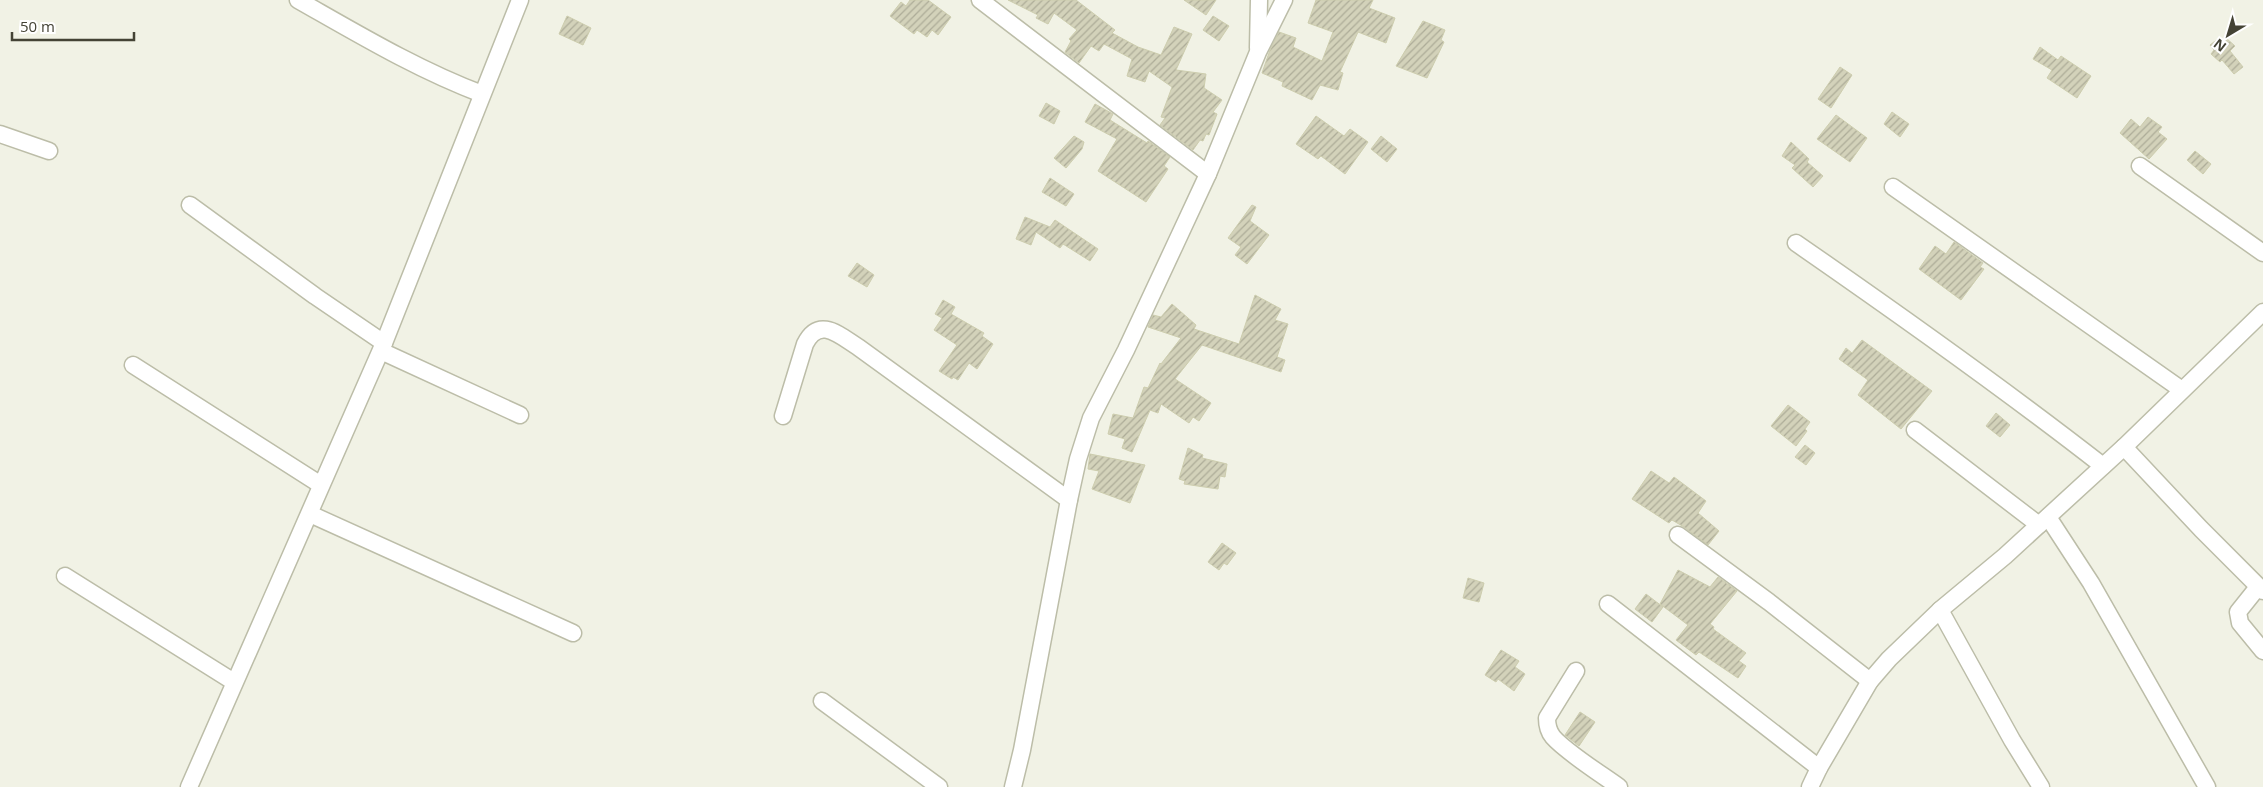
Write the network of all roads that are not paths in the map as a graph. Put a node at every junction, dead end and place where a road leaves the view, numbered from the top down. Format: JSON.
{"nodes":[{"id":1,"x":298,"y":0,"type":"edge"},
{"id":2,"x":520,"y":0,"type":"edge"},
{"id":3,"x":980,"y":0,"type":"edge"},
{"id":4,"x":1259,"y":0,"type":"edge"},
{"id":5,"x":1284,"y":0,"type":"edge"},
{"id":6,"x":1258,"y":52,"type":"junction"},
{"id":7,"x":482,"y":94,"type":"junction"},
{"id":8,"x":0,"y":134,"type":"edge"},
{"id":9,"x":49,"y":151,"type":"dead end"},
{"id":10,"x":2140,"y":166,"type":"dead end"},
{"id":11,"x":1208,"y":174,"type":"junction"},
{"id":12,"x":1893,"y":187,"type":"dead end"},
{"id":13,"x":190,"y":205,"type":"dead end"},
{"id":14,"x":1796,"y":243,"type":"dead end"},
{"id":15,"x":2263,"y":253,"type":"edge"},
{"id":16,"x":2263,"y":312,"type":"edge"},
{"id":17,"x":382,"y":347,"type":"junction"},
{"id":18,"x":133,"y":365,"type":"dead end"},
{"id":19,"x":2182,"y":390,"type":"junction"},
{"id":20,"x":520,"y":415,"type":"dead end"},
{"id":21,"x":783,"y":416,"type":"dead end"},
{"id":22,"x":1915,"y":430,"type":"dead end"},
{"id":23,"x":2124,"y":446,"type":"junction"},
{"id":24,"x":2103,"y":466,"type":"junction"},
{"id":25,"x":321,"y":486,"type":"junction"},
{"id":26,"x":1068,"y":500,"type":"junction"},
{"id":27,"x":310,"y":514,"type":"junction"},
{"id":28,"x":2044,"y":521,"type":"junction"},
{"id":29,"x":1678,"y":535,"type":"dead end"},
{"id":30,"x":65,"y":576,"type":"dead end"},
{"id":31,"x":2261,"y":589,"type":"edge"},
{"id":32,"x":1608,"y":604,"type":"dead end"},
{"id":33,"x":1940,"y":610,"type":"junction"},
{"id":34,"x":573,"y":633,"type":"dead end"},
{"id":35,"x":2263,"y":651,"type":"edge"},
{"id":36,"x":1576,"y":671,"type":"dead end"},
{"id":37,"x":1870,"y":681,"type":"junction"},
{"id":38,"x":234,"y":682,"type":"junction"},
{"id":39,"x":822,"y":701,"type":"dead end"},
{"id":40,"x":1819,"y":768,"type":"junction"},
{"id":41,"x":189,"y":787,"type":"edge"},
{"id":42,"x":939,"y":787,"type":"edge"},
{"id":43,"x":1013,"y":787,"type":"edge"},
{"id":44,"x":1619,"y":787,"type":"edge"},
{"id":45,"x":1810,"y":787,"type":"edge"},
{"id":46,"x":2041,"y":787,"type":"edge"},
{"id":47,"x":2207,"y":787,"type":"edge"}],
"edges":[{"from":1,"to":7,"type":"street"},
{"from":2,"to":7,"type":"street"},
{"from":3,"to":11,"type":"street"},
{"from":4,"to":6,"type":"street"},
{"from":5,"to":6,"type":"street"},
{"from":6,"to":11,"type":"street"},
{"from":7,"to":17,"type":"street"},
{"from":8,"to":9,"type":"street"},
{"from":10,"to":15,"type":"street"},
{"from":11,"to":26,"type":"street"},
{"from":12,"to":19,"type":"street"},
{"from":13,"to":17,"type":"street"},
{"from":14,"to":24,"type":"street"},
{"from":16,"to":19,"type":"street"},
{"from":17,"to":20,"type":"street"},
{"from":17,"to":25,"type":"street"},
{"from":18,"to":25,"type":"street"},
{"from":19,"to":23,"type":"street"},
{"from":21,"to":26,"type":"street"},
{"from":22,"to":28,"type":"street"},
{"from":23,"to":24,"type":"street"},
{"from":23,"to":31,"type":"street"},
{"from":24,"to":28,"type":"street"},
{"from":25,"to":27,"type":"street"},
{"from":26,"to":43,"type":"street"},
{"from":27,"to":34,"type":"street"},
{"from":27,"to":38,"type":"street"},
{"from":28,"to":33,"type":"street"},
{"from":28,"to":47,"type":"street"},
{"from":29,"to":37,"type":"street"},
{"from":30,"to":38,"type":"street"},
{"from":31,"to":35,"type":"street"},
{"from":32,"to":40,"type":"street"},
{"from":33,"to":37,"type":"street"},
{"from":33,"to":46,"type":"street"},
{"from":36,"to":44,"type":"street"},
{"from":37,"to":40,"type":"street"},
{"from":38,"to":41,"type":"street"},
{"from":39,"to":42,"type":"street"},
{"from":40,"to":45,"type":"street"}]}
